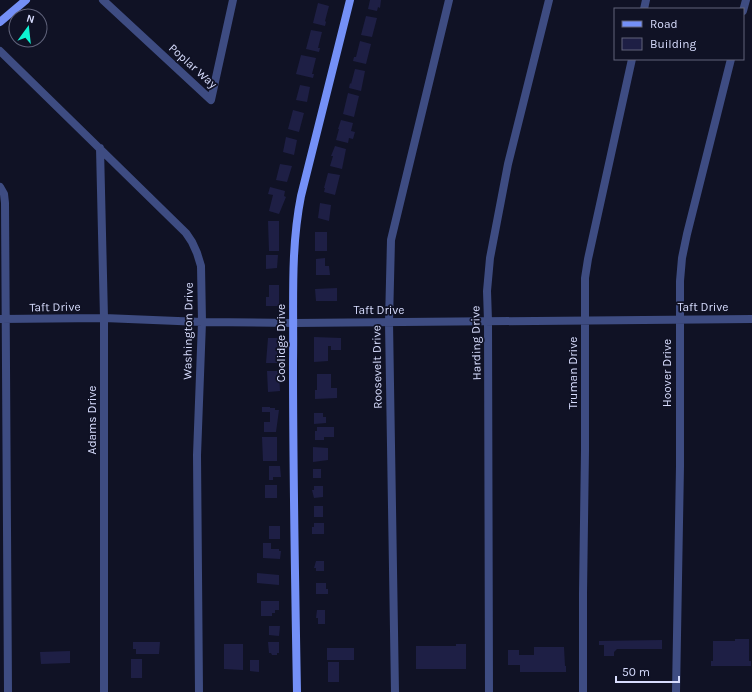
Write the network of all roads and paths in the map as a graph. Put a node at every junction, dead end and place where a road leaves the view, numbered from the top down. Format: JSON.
{"nodes":[{"id":1,"x":26,"y":0,"type":"edge"},
{"id":2,"x":103,"y":0,"type":"edge"},
{"id":3,"x":233,"y":0,"type":"edge"},
{"id":4,"x":350,"y":0,"type":"edge"},
{"id":5,"x":449,"y":0,"type":"edge"},
{"id":6,"x":549,"y":0,"type":"edge"},
{"id":7,"x":0,"y":22,"type":"edge"},
{"id":8,"x":0,"y":51,"type":"edge"},
{"id":9,"x":632,"y":60,"type":"edge"},
{"id":10,"x":731,"y":60,"type":"edge"},
{"id":11,"x":100,"y":148,"type":"junction"},
{"id":12,"x":0,"y":187,"type":"edge"},
{"id":13,"x":104,"y":318,"type":"junction"},
{"id":14,"x":3,"y":319,"type":"edge"},
{"id":15,"x":679,"y":319,"type":"junction"},
{"id":16,"x":752,"y":319,"type":"edge"},
{"id":17,"x":584,"y":320,"type":"junction"},
{"id":18,"x":488,"y":321,"type":"junction"},
{"id":19,"x":202,"y":322,"type":"junction"},
{"id":20,"x":294,"y":322,"type":"junction"},
{"id":21,"x":389,"y":322,"type":"junction"},
{"id":22,"x":4,"y":499,"type":"edge"},
{"id":23,"x":8,"y":692,"type":"edge"},
{"id":24,"x":104,"y":692,"type":"edge"},
{"id":25,"x":199,"y":692,"type":"edge"},
{"id":26,"x":297,"y":692,"type":"edge"},
{"id":27,"x":395,"y":692,"type":"edge"},
{"id":28,"x":489,"y":692,"type":"edge"},
{"id":29,"x":583,"y":692,"type":"edge"},
{"id":30,"x":676,"y":692,"type":"edge"}],
"edges":[{"from":1,"to":7,"type":"street"},
{"from":2,"to":3,"type":"street","name":"Poplar Way"},
{"from":4,"to":20,"type":"street","name":"Coolidge Drive"},
{"from":5,"to":21,"type":"street","name":"Roosevelt Drive"},
{"from":6,"to":18,"type":"street","name":"Harding Drive"},
{"from":8,"to":11,"type":"street","name":"Washington Drive"},
{"from":9,"to":17,"type":"street","name":"Truman Drive"},
{"from":10,"to":15,"type":"street","name":"Hoover Drive"},
{"from":11,"to":13,"type":"street","name":"Adams Drive"},
{"from":11,"to":19,"type":"street","name":"Washington Drive"},
{"from":12,"to":14,"type":"street"},
{"from":13,"to":14,"type":"street","name":"Taft Drive"},
{"from":13,"to":19,"type":"street","name":"Taft Drive"},
{"from":13,"to":24,"type":"street","name":"Adams Drive"},
{"from":14,"to":22,"type":"street"},
{"from":15,"to":16,"type":"street","name":"Taft Drive"},
{"from":15,"to":17,"type":"street","name":"Taft Drive"},
{"from":15,"to":30,"type":"street","name":"Hoover Drive"},
{"from":17,"to":18,"type":"street","name":"Taft Drive"},
{"from":17,"to":29,"type":"street","name":"Truman Drive"},
{"from":18,"to":21,"type":"street","name":"Taft Drive"},
{"from":18,"to":28,"type":"street","name":"Harding Drive"},
{"from":19,"to":20,"type":"street","name":"Taft Drive"},
{"from":19,"to":25,"type":"street","name":"Washington Drive"},
{"from":20,"to":21,"type":"street","name":"Taft Drive"},
{"from":20,"to":26,"type":"street","name":"Coolidge Drive"},
{"from":21,"to":27,"type":"street","name":"Roosevelt Drive"},
{"from":22,"to":23,"type":"street"}]}
